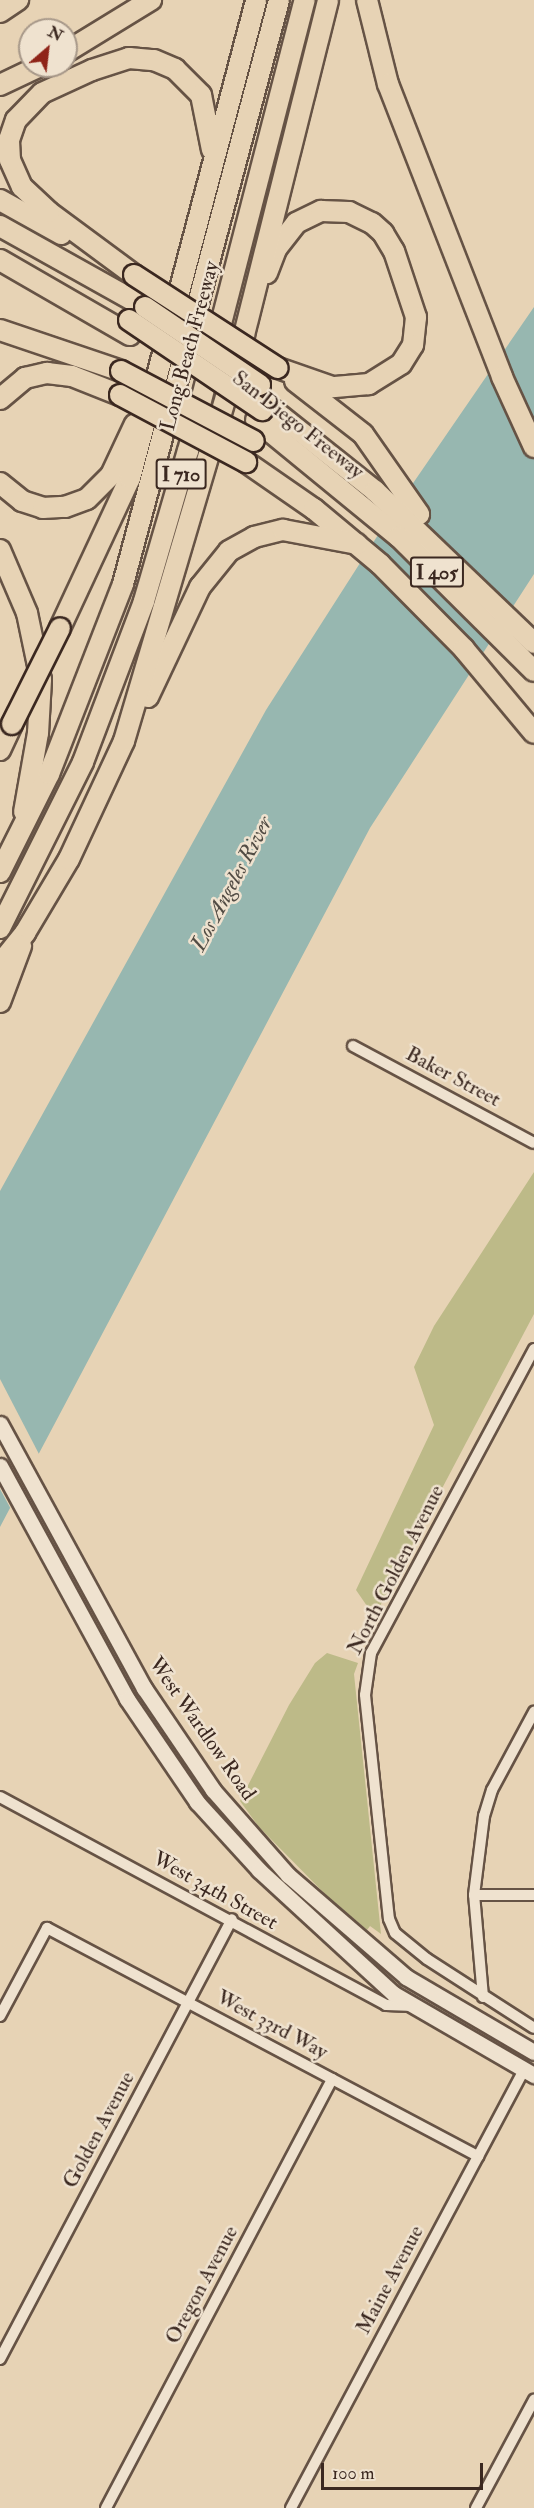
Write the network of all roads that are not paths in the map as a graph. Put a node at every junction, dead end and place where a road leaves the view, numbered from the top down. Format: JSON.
{"nodes":[{"id":1,"x":18,"y":0,"type":"edge"},
{"id":2,"x":151,"y":0,"type":"edge"},
{"id":3,"x":256,"y":0,"type":"edge"},
{"id":4,"x":279,"y":0,"type":"edge"},
{"id":5,"x":305,"y":0,"type":"edge"},
{"id":6,"x":328,"y":0,"type":"edge"},
{"id":7,"x":367,"y":0,"type":"edge"},
{"id":8,"x":0,"y":12,"type":"edge"},
{"id":9,"x":78,"y":45,"type":"edge"},
{"id":10,"x":18,"y":76,"type":"edge"},
{"id":11,"x":0,"y":85,"type":"edge"},
{"id":12,"x":213,"y":165,"type":"junction"},
{"id":13,"x":0,"y":200,"type":"edge"},
{"id":14,"x":0,"y":226,"type":"edge"},
{"id":15,"x":0,"y":240,"type":"edge"},
{"id":16,"x":0,"y":248,"type":"edge"},
{"id":17,"x":0,"y":260,"type":"edge"},
{"id":18,"x":134,"y":275,"type":"junction"},
{"id":19,"x":136,"y":320,"type":"junction"},
{"id":20,"x":0,"y":330,"type":"edge"},
{"id":21,"x":244,"y":334,"type":"junction"},
{"id":22,"x":278,"y":368,"type":"junction"},
{"id":23,"x":158,"y":375,"type":"junction"},
{"id":24,"x":0,"y":399,"type":"edge"},
{"id":25,"x":259,"y":403,"type":"junction"},
{"id":26,"x":534,"y":447,"type":"edge"},
{"id":27,"x":302,"y":456,"type":"junction"},
{"id":28,"x":341,"y":467,"type":"junction"},
{"id":29,"x":0,"y":483,"type":"edge"},
{"id":30,"x":419,"y":514,"type":"junction"},
{"id":31,"x":357,"y":544,"type":"junction"},
{"id":32,"x":0,"y":550,"type":"edge"},
{"id":33,"x":534,"y":625,"type":"edge"},
{"id":34,"x":534,"y":643,"type":"edge"},
{"id":35,"x":534,"y":653,"type":"edge"},
{"id":36,"x":534,"y":671,"type":"edge"},
{"id":37,"x":534,"y":733,"type":"edge"},
{"id":38,"x":124,"y":741,"type":"junction"},
{"id":39,"x":0,"y":750,"type":"edge"},
{"id":40,"x":23,"y":825,"type":"junction"},
{"id":41,"x":0,"y":872,"type":"edge"},
{"id":42,"x":0,"y":928,"type":"edge"},
{"id":43,"x":25,"y":933,"type":"junction"},
{"id":44,"x":0,"y":964,"type":"edge"},
{"id":45,"x":0,"y":1002,"type":"edge"},
{"id":46,"x":353,"y":1046,"type":"dead end"},
{"id":47,"x":534,"y":1143,"type":"edge"},
{"id":48,"x":534,"y":1348,"type":"edge"},
{"id":49,"x":0,"y":1424,"type":"edge"},
{"id":50,"x":0,"y":1466,"type":"edge"},
{"id":51,"x":534,"y":1713,"type":"edge"},
{"id":52,"x":0,"y":1797,"type":"edge"},
{"id":53,"x":474,"y":1895,"type":"junction"},
{"id":54,"x":534,"y":1895,"type":"edge"},
{"id":55,"x":232,"y":1919,"type":"junction"},
{"id":56,"x":483,"y":1997,"type":"junction"},
{"id":57,"x":188,"y":2002,"type":"junction"},
{"id":58,"x":414,"y":2006,"type":"junction"},
{"id":59,"x":0,"y":2016,"type":"edge"},
{"id":60,"x":534,"y":2028,"type":"edge"},
{"id":61,"x":534,"y":2052,"type":"edge"},
{"id":62,"x":529,"y":2072,"type":"edge"},
{"id":63,"x":332,"y":2079,"type":"junction"},
{"id":64,"x":478,"y":2156,"type":"junction"},
{"id":65,"x":0,"y":2359,"type":"edge"},
{"id":66,"x":534,"y":2400,"type":"edge"},
{"id":67,"x":106,"y":2508,"type":"edge"},
{"id":68,"x":291,"y":2508,"type":"edge"},
{"id":69,"x":476,"y":2508,"type":"edge"}],
"edges":[{"from":1,"to":8,"type":"highway"},
{"from":2,"to":9,"type":"highway"},
{"from":3,"to":12,"type":"highway"},
{"from":4,"to":40,"type":"highway","name":"Long Beach Freeway","number":"I 710"},
{"from":5,"to":42,"type":"highway","name":"Long Beach Freeway","number":"I 710"},
{"from":6,"to":21,"type":"highway"},
{"from":7,"to":26,"type":"highway"},
{"from":10,"to":11,"type":"highway"},
{"from":12,"to":18,"type":"highway"},
{"from":12,"to":23,"type":"highway"},
{"from":13,"to":18,"type":"highway"},
{"from":14,"to":19,"type":"highway","name":"San Diego Freeway","number":"I 405"},
{"from":15,"to":19,"type":"highway"},
{"from":16,"to":19,"type":"highway"},
{"from":17,"to":19,"type":"highway","name":"San Diego Freeway","number":"I 405"},
{"from":18,"to":22,"type":"highway","bridge":true},
{"from":19,"to":25,"type":"highway","name":"San Diego Freeway","number":"I 405"},
{"from":19,"to":25,"type":"highway","name":"San Diego Freeway","number":"I 405","bridge":true},
{"from":20,"to":27,"type":"highway","bridge":true},
{"from":21,"to":22,"type":"highway"},
{"from":21,"to":38,"type":"highway"},
{"from":22,"to":30,"type":"highway"},
{"from":23,"to":29,"type":"highway"},
{"from":23,"to":39,"type":"highway","bridge":true},
{"from":24,"to":31,"type":"highway","bridge":true},
{"from":25,"to":27,"type":"highway","name":"San Diego Freeway","number":"I 405"},
{"from":25,"to":28,"type":"highway","name":"San Diego Freeway","number":"I 405"},
{"from":27,"to":28,"type":"highway","name":"San Diego Freeway","number":"I 405"},
{"from":28,"to":30,"type":"highway","name":"San Diego Freeway","number":"I 405"},
{"from":28,"to":34,"type":"highway"},
{"from":28,"to":35,"type":"highway"},
{"from":28,"to":36,"type":"highway","name":"San Diego Freeway","number":"I 405"},
{"from":30,"to":33,"type":"highway","name":"San Diego Freeway","number":"I 405"},
{"from":31,"to":37,"type":"highway"},
{"from":31,"to":38,"type":"highway"},
{"from":32,"to":40,"type":"highway"},
{"from":38,"to":43,"type":"highway"},
{"from":40,"to":41,"type":"highway","name":"Long Beach Freeway","number":"I 710"},
{"from":43,"to":44,"type":"highway"},
{"from":43,"to":45,"type":"highway"},
{"from":46,"to":47,"type":"street","name":"Baker Street"},
{"from":48,"to":56,"type":"street","name":"North Golden Avenue"},
{"from":49,"to":61,"type":"main road","name":"West Wardlow Road"},
{"from":50,"to":58,"type":"main road","name":"West Wardlow Road"},
{"from":51,"to":53,"type":"street"},
{"from":52,"to":55,"type":"street","name":"West 34th Street"},
{"from":53,"to":54,"type":"street"},
{"from":53,"to":56,"type":"street"},
{"from":55,"to":57,"type":"street","name":"Golden Avenue"},
{"from":55,"to":58,"type":"street","name":"West 34th Street"},
{"from":56,"to":60,"type":"street"},
{"from":57,"to":59,"type":"street","name":"West 33rd Way"},
{"from":57,"to":63,"type":"street","name":"West 33rd Way"},
{"from":57,"to":65,"type":"street","name":"Golden Avenue"},
{"from":58,"to":62,"type":"main road","name":"West Wardlow Road"},
{"from":62,"to":64,"type":"street","name":"Maine Avenue"},
{"from":63,"to":64,"type":"street","name":"West 33rd Way"},
{"from":63,"to":67,"type":"street","name":"Oregon Avenue"},
{"from":64,"to":68,"type":"street","name":"Maine Avenue"},
{"from":66,"to":69,"type":"street"}]}
